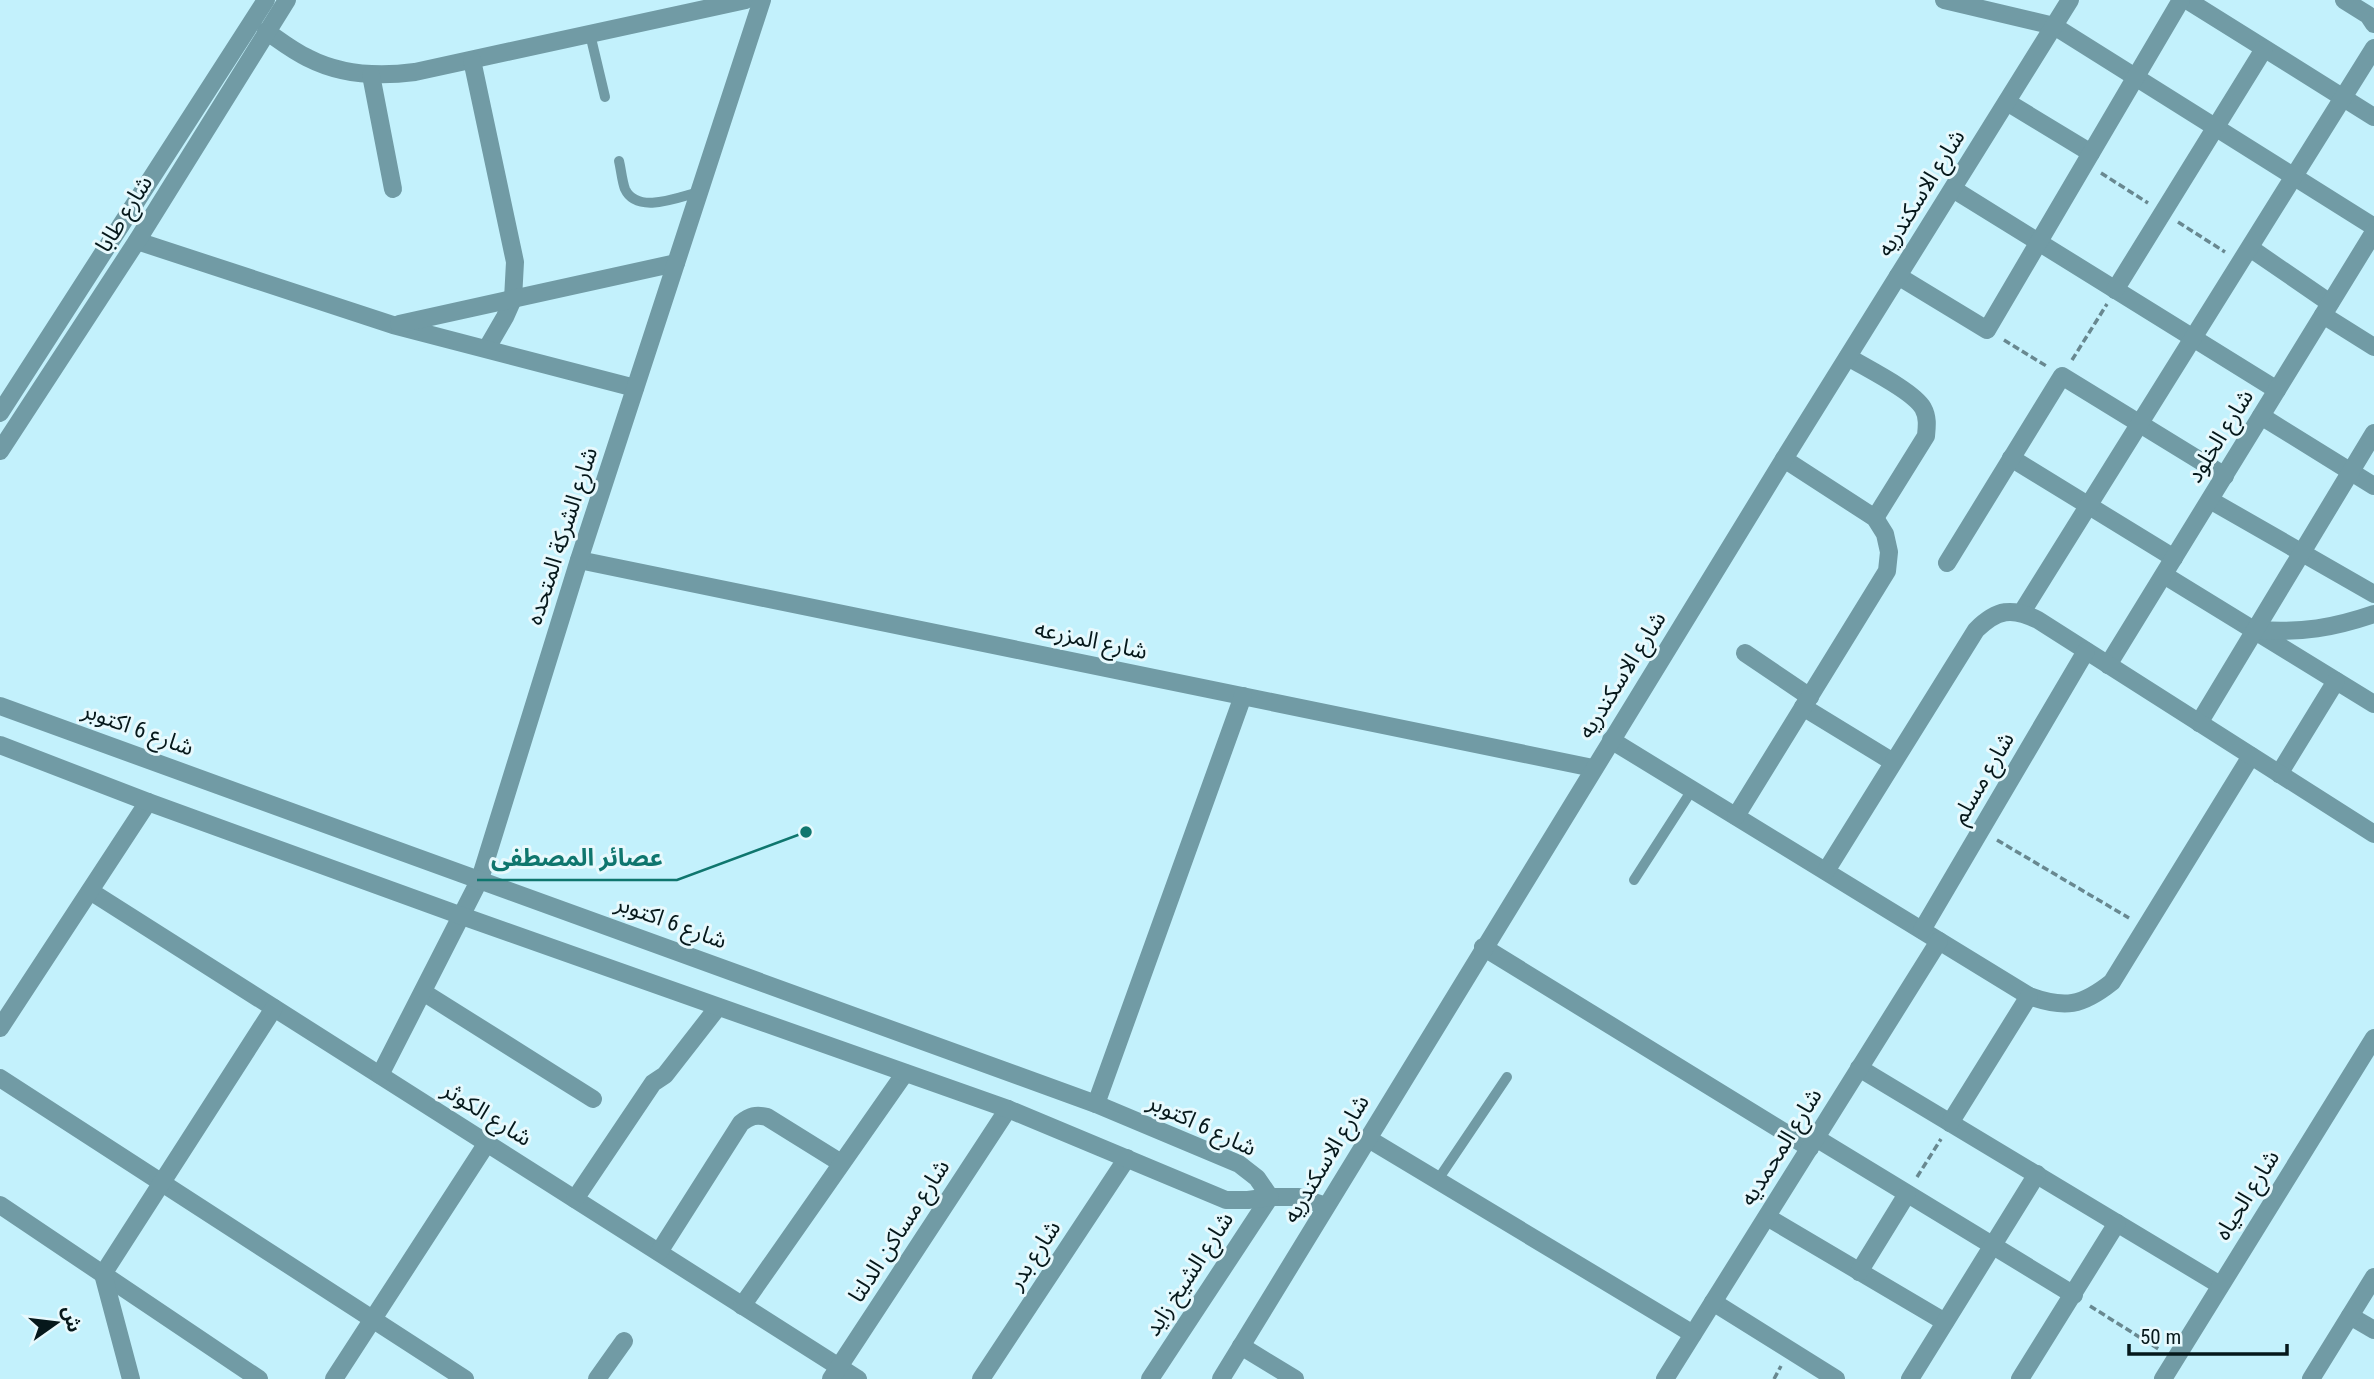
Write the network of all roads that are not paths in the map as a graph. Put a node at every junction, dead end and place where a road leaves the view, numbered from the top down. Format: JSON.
{"nodes":[{"id":1,"x":266,"y":0,"type":"edge"},
{"id":2,"x":287,"y":0,"type":"edge"},
{"id":3,"x":746,"y":0,"type":"edge"},
{"id":4,"x":762,"y":0,"type":"edge"},
{"id":5,"x":1944,"y":0,"type":"edge"},
{"id":6,"x":2070,"y":0,"type":"edge"},
{"id":7,"x":2181,"y":0,"type":"edge"},
{"id":8,"x":2187,"y":0,"type":"edge"},
{"id":9,"x":2355,"y":3,"type":"edge"},
{"id":10,"x":695,"y":5,"type":"edge"},
{"id":11,"x":2374,"y":24,"type":"edge"},
{"id":12,"x":2054,"y":26,"type":"junction"},
{"id":13,"x":266,"y":31,"type":"junction"},
{"id":14,"x":590,"y":34,"type":"junction"},
{"id":15,"x":2374,"y":48,"type":"edge"},
{"id":16,"x":2264,"y":49,"type":"junction"},
{"id":17,"x":471,"y":60,"type":"junction"},
{"id":18,"x":371,"y":75,"type":"junction"},
{"id":19,"x":2135,"y":77,"type":"junction"},
{"id":20,"x":605,"y":97,"type":"dead end"},
{"id":21,"x":2344,"y":98,"type":"junction"},
{"id":22,"x":2007,"y":103,"type":"junction"},
{"id":23,"x":2374,"y":117,"type":"edge"},
{"id":24,"x":2215,"y":127,"type":"junction"},
{"id":25,"x":2091,"y":153,"type":"junction"},
{"id":26,"x":619,"y":161,"type":"dead end"},
{"id":27,"x":2294,"y":177,"type":"junction"},
{"id":28,"x":393,"y":189,"type":"dead end"},
{"id":29,"x":1953,"y":189,"type":"junction"},
{"id":30,"x":699,"y":192,"type":"junction"},
{"id":31,"x":2374,"y":229,"type":"edge"},
{"id":32,"x":137,"y":241,"type":"junction"},
{"id":33,"x":2038,"y":242,"type":"junction"},
{"id":34,"x":2249,"y":248,"type":"junction"},
{"id":35,"x":676,"y":263,"type":"junction"},
{"id":36,"x":1898,"y":276,"type":"junction"},
{"id":37,"x":2115,"y":290,"type":"junction"},
{"id":38,"x":513,"y":299,"type":"junction"},
{"id":39,"x":2327,"y":309,"type":"junction"},
{"id":40,"x":393,"y":325,"type":"junction"},
{"id":41,"x":2193,"y":338,"type":"junction"},
{"id":42,"x":2374,"y":347,"type":"edge"},
{"id":43,"x":487,"y":348,"type":"junction"},
{"id":44,"x":1848,"y":357,"type":"junction"},
{"id":45,"x":635,"y":388,"type":"junction"},
{"id":46,"x":2277,"y":390,"type":"junction"},
{"id":47,"x":0,"y":413,"type":"edge"},
{"id":48,"x":2261,"y":416,"type":"junction"},
{"id":49,"x":2140,"y":424,"type":"junction"},
{"id":50,"x":2374,"y":433,"type":"edge"},
{"id":51,"x":0,"y":451,"type":"edge"},
{"id":52,"x":2011,"y":458,"type":"junction"},
{"id":53,"x":1783,"y":459,"type":"junction"},
{"id":54,"x":2351,"y":472,"type":"junction"},
{"id":55,"x":2225,"y":475,"type":"junction"},
{"id":56,"x":2374,"y":486,"type":"edge"},
{"id":57,"x":2210,"y":500,"type":"junction"},
{"id":58,"x":2089,"y":505,"type":"junction"},
{"id":59,"x":1875,"y":518,"type":"junction"},
{"id":60,"x":2302,"y":552,"type":"junction"},
{"id":61,"x":2174,"y":558,"type":"junction"},
{"id":62,"x":579,"y":560,"type":"junction"},
{"id":63,"x":1947,"y":563,"type":"dead end"},
{"id":64,"x":2164,"y":575,"type":"junction"},
{"id":65,"x":2374,"y":594,"type":"edge"},
{"id":66,"x":2022,"y":612,"type":"junction"},
{"id":67,"x":2374,"y":614,"type":"edge"},
{"id":68,"x":2255,"y":630,"type":"junction"},
{"id":69,"x":2085,"y":651,"type":"junction"},
{"id":70,"x":1745,"y":653,"type":"dead end"},
{"id":71,"x":2108,"y":665,"type":"junction"},
{"id":72,"x":2336,"y":681,"type":"junction"},
{"id":73,"x":1243,"y":696,"type":"junction"},
{"id":74,"x":1807,"y":702,"type":"junction"},
{"id":75,"x":2374,"y":704,"type":"edge"},
{"id":76,"x":0,"y":706,"type":"edge"},
{"id":77,"x":2199,"y":723,"type":"junction"},
{"id":78,"x":1611,"y":740,"type":"junction"},
{"id":79,"x":0,"y":745,"type":"edge"},
{"id":80,"x":2251,"y":756,"type":"junction"},
{"id":81,"x":1893,"y":762,"type":"junction"},
{"id":82,"x":1593,"y":768,"type":"junction"},
{"id":83,"x":2279,"y":774,"type":"junction"},
{"id":84,"x":1692,"y":790,"type":"junction"},
{"id":85,"x":148,"y":802,"type":"junction"},
{"id":86,"x":1736,"y":816,"type":"junction"},
{"id":87,"x":2374,"y":834,"type":"edge"},
{"id":88,"x":1826,"y":872,"type":"junction"},
{"id":89,"x":480,"y":878,"type":"junction"},
{"id":90,"x":1634,"y":880,"type":"dead end"},
{"id":91,"x":90,"y":891,"type":"junction"},
{"id":92,"x":462,"y":916,"type":"junction"},
{"id":93,"x":1922,"y":930,"type":"junction"},
{"id":94,"x":1939,"y":941,"type":"junction"},
{"id":95,"x":1483,"y":947,"type":"junction"},
{"id":96,"x":423,"y":992,"type":"junction"},
{"id":97,"x":2029,"y":996,"type":"junction"},
{"id":98,"x":718,"y":1007,"type":"junction"},
{"id":99,"x":274,"y":1008,"type":"junction"},
{"id":100,"x":0,"y":1028,"type":"edge"},
{"id":101,"x":2374,"y":1038,"type":"edge"},
{"id":102,"x":1860,"y":1068,"type":"junction"},
{"id":103,"x":905,"y":1073,"type":"junction"},
{"id":104,"x":380,"y":1075,"type":"junction"},
{"id":105,"x":1507,"y":1077,"type":"dead end"},
{"id":106,"x":0,"y":1078,"type":"edge"},
{"id":107,"x":593,"y":1099,"type":"dead end"},
{"id":108,"x":1096,"y":1104,"type":"junction"},
{"id":109,"x":1008,"y":1109,"type":"junction"},
{"id":110,"x":1950,"y":1123,"type":"junction"},
{"id":111,"x":1367,"y":1138,"type":"junction"},
{"id":112,"x":487,"y":1143,"type":"junction"},
{"id":113,"x":1813,"y":1143,"type":"junction"},
{"id":114,"x":1127,"y":1158,"type":"junction"},
{"id":115,"x":841,"y":1163,"type":"junction"},
{"id":116,"x":2037,"y":1174,"type":"junction"},
{"id":117,"x":1437,"y":1181,"type":"junction"},
{"id":118,"x":162,"y":1183,"type":"junction"},
{"id":119,"x":1907,"y":1194,"type":"junction"},
{"id":120,"x":1270,"y":1197,"type":"junction"},
{"id":121,"x":575,"y":1199,"type":"junction"},
{"id":122,"x":0,"y":1205,"type":"edge"},
{"id":123,"x":1326,"y":1206,"type":"junction"},
{"id":124,"x":1767,"y":1217,"type":"junction"},
{"id":125,"x":2117,"y":1223,"type":"junction"},
{"id":126,"x":1993,"y":1246,"type":"junction"},
{"id":127,"x":659,"y":1252,"type":"junction"},
{"id":128,"x":1859,"y":1272,"type":"junction"},
{"id":129,"x":103,"y":1274,"type":"junction"},
{"id":130,"x":2374,"y":1277,"type":"edge"},
{"id":131,"x":2220,"y":1285,"type":"junction"},
{"id":132,"x":2074,"y":1295,"type":"junction"},
{"id":133,"x":1713,"y":1303,"type":"junction"},
{"id":134,"x":742,"y":1306,"type":"junction"},
{"id":135,"x":2350,"y":1315,"type":"junction"},
{"id":136,"x":373,"y":1319,"type":"junction"},
{"id":137,"x":1945,"y":1322,"type":"junction"},
{"id":138,"x":2374,"y":1331,"type":"edge"},
{"id":139,"x":1693,"y":1334,"type":"junction"},
{"id":140,"x":624,"y":1341,"type":"dead end"},
{"id":141,"x":1241,"y":1346,"type":"junction"},
{"id":142,"x":835,"y":1373,"type":"edge"},
{"id":143,"x":2022,"y":1378,"type":"edge"},
{"id":144,"x":131,"y":1379,"type":"edge"},
{"id":145,"x":259,"y":1379,"type":"edge"},
{"id":146,"x":334,"y":1379,"type":"edge"},
{"id":147,"x":465,"y":1379,"type":"edge"},
{"id":148,"x":597,"y":1379,"type":"edge"},
{"id":149,"x":858,"y":1379,"type":"edge"},
{"id":150,"x":981,"y":1379,"type":"edge"},
{"id":151,"x":1150,"y":1379,"type":"edge"},
{"id":152,"x":1221,"y":1379,"type":"edge"},
{"id":153,"x":1295,"y":1379,"type":"edge"},
{"id":154,"x":1665,"y":1379,"type":"edge"},
{"id":155,"x":1836,"y":1379,"type":"edge"},
{"id":156,"x":1910,"y":1379,"type":"edge"},
{"id":157,"x":2163,"y":1379,"type":"edge"},
{"id":158,"x":2311,"y":1379,"type":"edge"}],
"edges":[{"from":1,"to":47,"type":"street","name":"شارع طابا"},
{"from":2,"to":13,"type":"street","name":"شارع طابا"},
{"from":3,"to":10,"type":"street"},
{"from":4,"to":30,"type":"street","name":"شارع الشركة المتحده"},
{"from":5,"to":12,"type":"street"},
{"from":6,"to":12,"type":"street","name":"شارع الاسكندريه"},
{"from":7,"to":19,"type":"street"},
{"from":8,"to":16,"type":"street"},
{"from":9,"to":11,"type":"street"},
{"from":10,"to":14,"type":"street"},
{"from":12,"to":19,"type":"street"},
{"from":12,"to":22,"type":"street","name":"شارع الاسكندريه"},
{"from":13,"to":18,"type":"street"},
{"from":13,"to":32,"type":"street","name":"شارع طابا"},
{"from":14,"to":17,"type":"street"},
{"from":14,"to":20,"type":"lane"},
{"from":15,"to":21,"type":"street"},
{"from":16,"to":21,"type":"street"},
{"from":16,"to":24,"type":"street"},
{"from":17,"to":18,"type":"street"},
{"from":17,"to":38,"type":"street"},
{"from":18,"to":28,"type":"street"},
{"from":19,"to":24,"type":"street"},
{"from":19,"to":25,"type":"street"},
{"from":21,"to":23,"type":"street"},
{"from":21,"to":27,"type":"street"},
{"from":22,"to":25,"type":"street"},
{"from":22,"to":29,"type":"street","name":"شارع الاسكندريه"},
{"from":24,"to":27,"type":"street"},
{"from":24,"to":37,"type":"street"},
{"from":25,"to":33,"type":"street"},
{"from":26,"to":30,"type":"lane"},
{"from":27,"to":31,"type":"street"},
{"from":27,"to":34,"type":"street"},
{"from":29,"to":33,"type":"street"},
{"from":29,"to":36,"type":"street","name":"شارع الاسكندريه"},
{"from":30,"to":35,"type":"street","name":"شارع الشركة المتحده"},
{"from":31,"to":39,"type":"street","name":"شارع الخلود"},
{"from":32,"to":40,"type":"street"},
{"from":32,"to":51,"type":"street","name":"شارع طابا"},
{"from":33,"to":36,"type":"street"},
{"from":33,"to":37,"type":"street"},
{"from":34,"to":39,"type":"street"},
{"from":34,"to":41,"type":"street"},
{"from":35,"to":38,"type":"street"},
{"from":35,"to":45,"type":"street","name":"شارع الشركة المتحده"},
{"from":36,"to":44,"type":"street","name":"شارع الاسكندريه"},
{"from":37,"to":41,"type":"street"},
{"from":38,"to":40,"type":"street"},
{"from":38,"to":43,"type":"street"},
{"from":39,"to":42,"type":"street"},
{"from":39,"to":46,"type":"street","name":"شارع الخلود"},
{"from":40,"to":43,"type":"street"},
{"from":41,"to":46,"type":"street"},
{"from":41,"to":49,"type":"street"},
{"from":43,"to":45,"type":"street"},
{"from":44,"to":53,"type":"street","name":"شارع الاسكندريه"},
{"from":44,"to":59,"type":"street"},
{"from":45,"to":62,"type":"street","name":"شارع الشركة المتحده"},
{"from":46,"to":48,"type":"street","name":"شارع الخلود"},
{"from":48,"to":54,"type":"street"},
{"from":48,"to":55,"type":"street","name":"شارع الخلود"},
{"from":49,"to":52,"type":"street"},
{"from":49,"to":55,"type":"street"},
{"from":49,"to":58,"type":"street"},
{"from":50,"to":54,"type":"street"},
{"from":52,"to":58,"type":"street"},
{"from":52,"to":63,"type":"street"},
{"from":53,"to":59,"type":"street"},
{"from":53,"to":78,"type":"street","name":"شارع الاسكندريه"},
{"from":54,"to":56,"type":"street"},
{"from":54,"to":60,"type":"street"},
{"from":55,"to":57,"type":"street","name":"شارع الخلود"},
{"from":57,"to":60,"type":"street"},
{"from":57,"to":61,"type":"street","name":"شارع الخلود"},
{"from":58,"to":61,"type":"street"},
{"from":58,"to":66,"type":"street"},
{"from":59,"to":74,"type":"street"},
{"from":60,"to":65,"type":"street"},
{"from":60,"to":68,"type":"street"},
{"from":61,"to":64,"type":"street","name":"شارع الخلود"},
{"from":62,"to":73,"type":"street","name":"شارع المزرعه"},
{"from":62,"to":89,"type":"street","name":"شارع الشركة المتحده"},
{"from":64,"to":68,"type":"street"},
{"from":64,"to":71,"type":"street","name":"شارع الخلود"},
{"from":66,"to":69,"type":"street"},
{"from":66,"to":81,"type":"street"},
{"from":67,"to":68,"type":"street"},
{"from":68,"to":72,"type":"street"},
{"from":68,"to":77,"type":"street"},
{"from":69,"to":71,"type":"street"},
{"from":69,"to":93,"type":"street","name":"شارع مسلم"},
{"from":70,"to":74,"type":"street"},
{"from":71,"to":77,"type":"street"},
{"from":72,"to":75,"type":"street"},
{"from":72,"to":83,"type":"street"},
{"from":73,"to":82,"type":"street","name":"شارع المزرعه"},
{"from":73,"to":108,"type":"street"},
{"from":74,"to":81,"type":"street"},
{"from":74,"to":86,"type":"street"},
{"from":76,"to":89,"type":"street","name":"شارع 6 اكتوبر"},
{"from":77,"to":80,"type":"street"},
{"from":78,"to":82,"type":"street","name":"شارع الاسكندريه"},
{"from":78,"to":84,"type":"street"},
{"from":79,"to":85,"type":"street"},
{"from":80,"to":83,"type":"street"},
{"from":80,"to":97,"type":"street"},
{"from":81,"to":88,"type":"street"},
{"from":82,"to":95,"type":"street","name":"شارع الاسكندريه"},
{"from":83,"to":87,"type":"street"},
{"from":84,"to":86,"type":"street"},
{"from":84,"to":90,"type":"lane"},
{"from":85,"to":91,"type":"street"},
{"from":85,"to":92,"type":"street"},
{"from":86,"to":88,"type":"street"},
{"from":88,"to":93,"type":"street"},
{"from":89,"to":92,"type":"street","name":"شارع الشركة المتحده"},
{"from":89,"to":108,"type":"street","name":"شارع 6 اكتوبر"},
{"from":91,"to":99,"type":"street","name":"شارع الكوثر"},
{"from":91,"to":100,"type":"street"},
{"from":92,"to":96,"type":"street","name":"شارع الشركة المتحده"},
{"from":92,"to":98,"type":"street"},
{"from":93,"to":94,"type":"street"},
{"from":94,"to":97,"type":"street"},
{"from":94,"to":102,"type":"street","name":"شارع المحمديه"},
{"from":95,"to":111,"type":"street","name":"شارع الاسكندريه"},
{"from":95,"to":113,"type":"street"},
{"from":96,"to":104,"type":"street","name":"شارع الشركة المتحده"},
{"from":96,"to":107,"type":"street"},
{"from":97,"to":110,"type":"street"},
{"from":98,"to":103,"type":"street"},
{"from":98,"to":121,"type":"street"},
{"from":99,"to":104,"type":"street","name":"شارع الكوثر"},
{"from":99,"to":118,"type":"street"},
{"from":101,"to":131,"type":"street","name":"شارع الحياه"},
{"from":102,"to":110,"type":"street"},
{"from":102,"to":113,"type":"street","name":"شارع المحمديه"},
{"from":103,"to":109,"type":"street"},
{"from":103,"to":115,"type":"street"},
{"from":104,"to":112,"type":"street","name":"شارع الكوثر"},
{"from":105,"to":117,"type":"lane"},
{"from":106,"to":118,"type":"street"},
{"from":108,"to":120,"type":"street","name":"شارع 6 اكتوبر"},
{"from":109,"to":114,"type":"street"},
{"from":109,"to":142,"type":"street","name":"شارع مساكن الدلتا"},
{"from":110,"to":116,"type":"street"},
{"from":111,"to":117,"type":"street"},
{"from":111,"to":123,"type":"street","name":"شارع الاسكندريه"},
{"from":112,"to":121,"type":"street","name":"شارع الكوثر"},
{"from":112,"to":136,"type":"street"},
{"from":113,"to":119,"type":"street"},
{"from":113,"to":124,"type":"street","name":"شارع المحمديه"},
{"from":114,"to":120,"type":"street"},
{"from":114,"to":150,"type":"street","name":"شارع بدر"},
{"from":115,"to":127,"type":"street"},
{"from":115,"to":134,"type":"street"},
{"from":116,"to":125,"type":"street"},
{"from":116,"to":126,"type":"street"},
{"from":117,"to":139,"type":"street"},
{"from":118,"to":129,"type":"street"},
{"from":118,"to":136,"type":"street"},
{"from":119,"to":126,"type":"street"},
{"from":119,"to":128,"type":"street"},
{"from":120,"to":123,"type":"street"},
{"from":120,"to":151,"type":"street","name":"شارع الشيخ زايد"},
{"from":121,"to":127,"type":"street","name":"شارع الكوثر"},
{"from":122,"to":129,"type":"street"},
{"from":123,"to":141,"type":"street","name":"شارع الاسكندريه"},
{"from":124,"to":128,"type":"street"},
{"from":124,"to":133,"type":"street","name":"شارع المحمديه"},
{"from":125,"to":131,"type":"street"},
{"from":125,"to":132,"type":"street"},
{"from":126,"to":132,"type":"street"},
{"from":126,"to":137,"type":"street"},
{"from":127,"to":134,"type":"street","name":"شارع الكوثر"},
{"from":128,"to":137,"type":"street"},
{"from":129,"to":144,"type":"street"},
{"from":129,"to":145,"type":"street"},
{"from":130,"to":135,"type":"street"},
{"from":131,"to":157,"type":"street","name":"شارع الحياه"},
{"from":132,"to":143,"type":"street"},
{"from":133,"to":139,"type":"street","name":"شارع المحمديه"},
{"from":133,"to":155,"type":"street"},
{"from":134,"to":142,"type":"street","name":"شارع الكوثر"},
{"from":135,"to":138,"type":"street"},
{"from":135,"to":158,"type":"street"},
{"from":136,"to":146,"type":"street"},
{"from":136,"to":147,"type":"street"},
{"from":137,"to":156,"type":"street"},
{"from":139,"to":154,"type":"street","name":"شارع المحمديه"},
{"from":140,"to":148,"type":"street"},
{"from":141,"to":152,"type":"street","name":"شارع الاسكندريه"},
{"from":141,"to":153,"type":"street"},
{"from":142,"to":149,"type":"street","name":"شارع الكوثر"}]}
